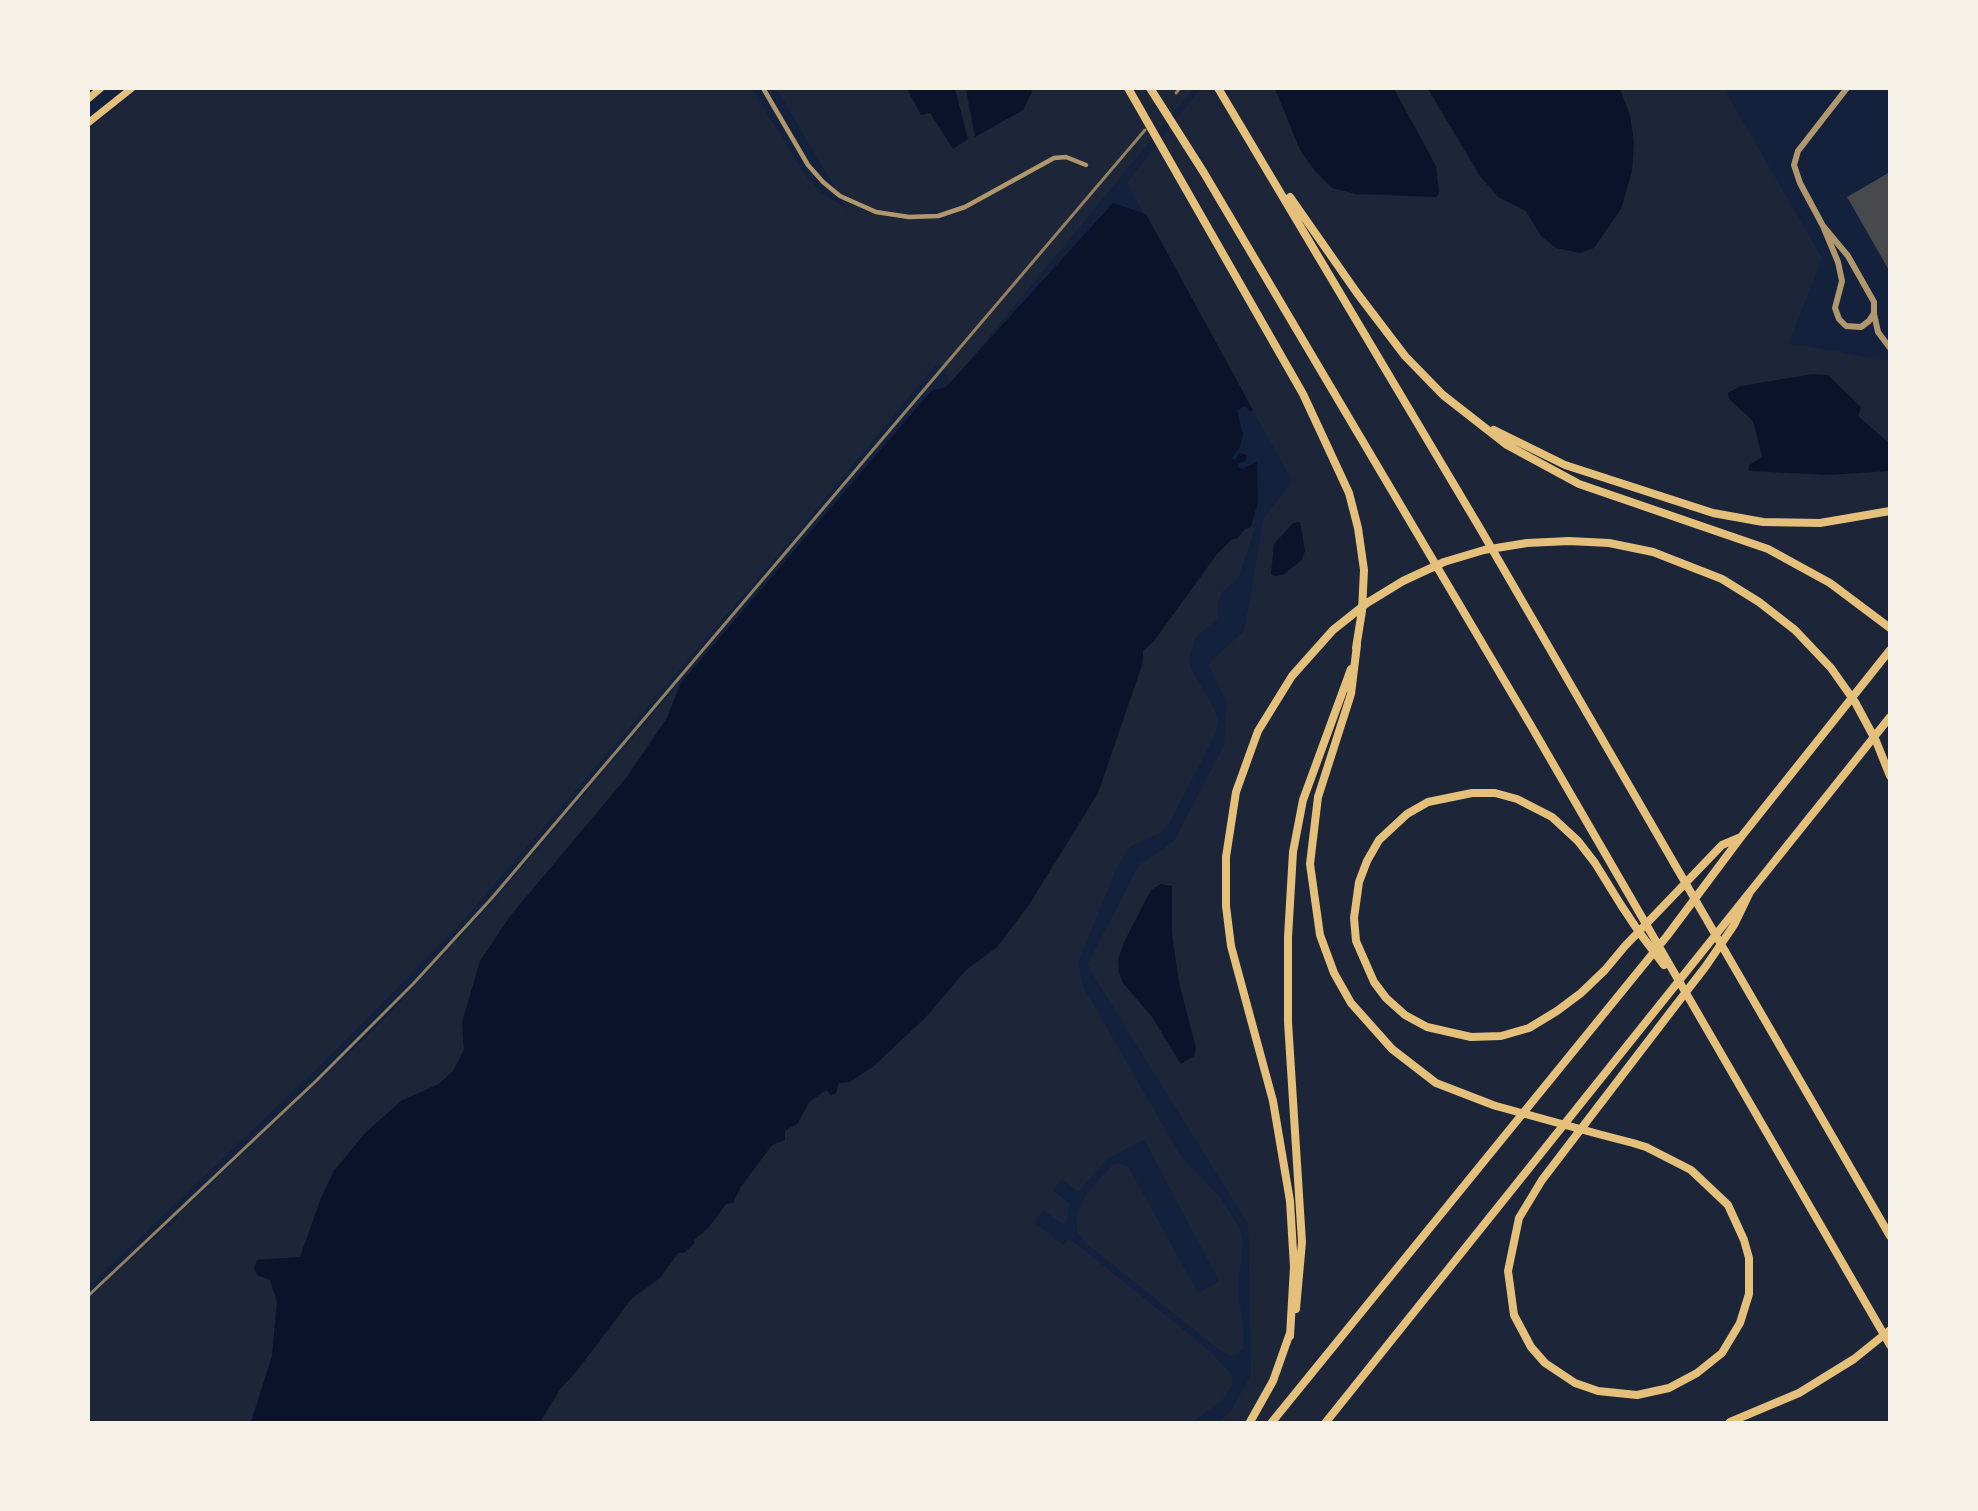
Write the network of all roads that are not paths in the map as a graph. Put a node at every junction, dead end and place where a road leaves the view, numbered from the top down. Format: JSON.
{"nodes":[{"id":1,"x":101,"y":88,"type":"edge"},
{"id":2,"x":132,"y":88,"type":"edge"},
{"id":3,"x":763,"y":88,"type":"edge"},
{"id":4,"x":1128,"y":88,"type":"edge"},
{"id":5,"x":1150,"y":88,"type":"edge"},
{"id":6,"x":1218,"y":88,"type":"edge"},
{"id":7,"x":1847,"y":88,"type":"edge"},
{"id":8,"x":88,"y":99,"type":"edge"},
{"id":9,"x":88,"y":123,"type":"edge"},
{"id":10,"x":1258,"y":153,"type":"junction"},
{"id":11,"x":1086,"y":165,"type":"dead end"},
{"id":12,"x":1823,"y":226,"type":"junction"},
{"id":13,"x":1874,"y":313,"type":"junction"},
{"id":14,"x":1890,"y":348,"type":"edge"},
{"id":15,"x":1468,"y":416,"type":"junction"},
{"id":16,"x":1890,"y":511,"type":"edge"},
{"id":17,"x":1886,"y":625,"type":"edge"},
{"id":18,"x":1357,"y":645,"type":"junction"},
{"id":19,"x":1890,"y":650,"type":"edge"},
{"id":20,"x":1890,"y":717,"type":"edge"},
{"id":21,"x":1890,"y":776,"type":"edge"},
{"id":22,"x":1741,"y":837,"type":"junction"},
{"id":23,"x":1749,"y":894,"type":"junction"},
{"id":24,"x":1683,"y":989,"type":"junction"},
{"id":25,"x":1890,"y":1236,"type":"edge"},
{"id":26,"x":1890,"y":1330,"type":"edge"},
{"id":27,"x":1290,"y":1336,"type":"junction"},
{"id":28,"x":1890,"y":1346,"type":"edge"},
{"id":29,"x":1250,"y":1422,"type":"edge"},
{"id":30,"x":1272,"y":1422,"type":"edge"},
{"id":31,"x":1326,"y":1422,"type":"edge"},
{"id":32,"x":1730,"y":1422,"type":"edge"}],
"edges":[{"from":1,"to":8,"type":"main road"},
{"from":2,"to":9,"type":"main road"},
{"from":3,"to":11,"type":"street"},
{"from":4,"to":18,"type":"highway"},
{"from":5,"to":24,"type":"highway"},
{"from":6,"to":10,"type":"highway"},
{"from":7,"to":12,"type":"street"},
{"from":10,"to":15,"type":"highway"},
{"from":10,"to":25,"type":"highway"},
{"from":12,"to":13,"type":"street"},
{"from":12,"to":13,"type":"street"},
{"from":13,"to":14,"type":"street"},
{"from":15,"to":16,"type":"highway"},
{"from":15,"to":17,"type":"highway"},
{"from":18,"to":23,"type":"highway"},
{"from":18,"to":27,"type":"highway"},
{"from":19,"to":22,"type":"highway"},
{"from":20,"to":23,"type":"highway"},
{"from":21,"to":27,"type":"highway"},
{"from":22,"to":24,"type":"highway"},
{"from":22,"to":30,"type":"highway"},
{"from":23,"to":31,"type":"highway"},
{"from":24,"to":28,"type":"highway"},
{"from":26,"to":32,"type":"highway"},
{"from":27,"to":29,"type":"highway"}]}
